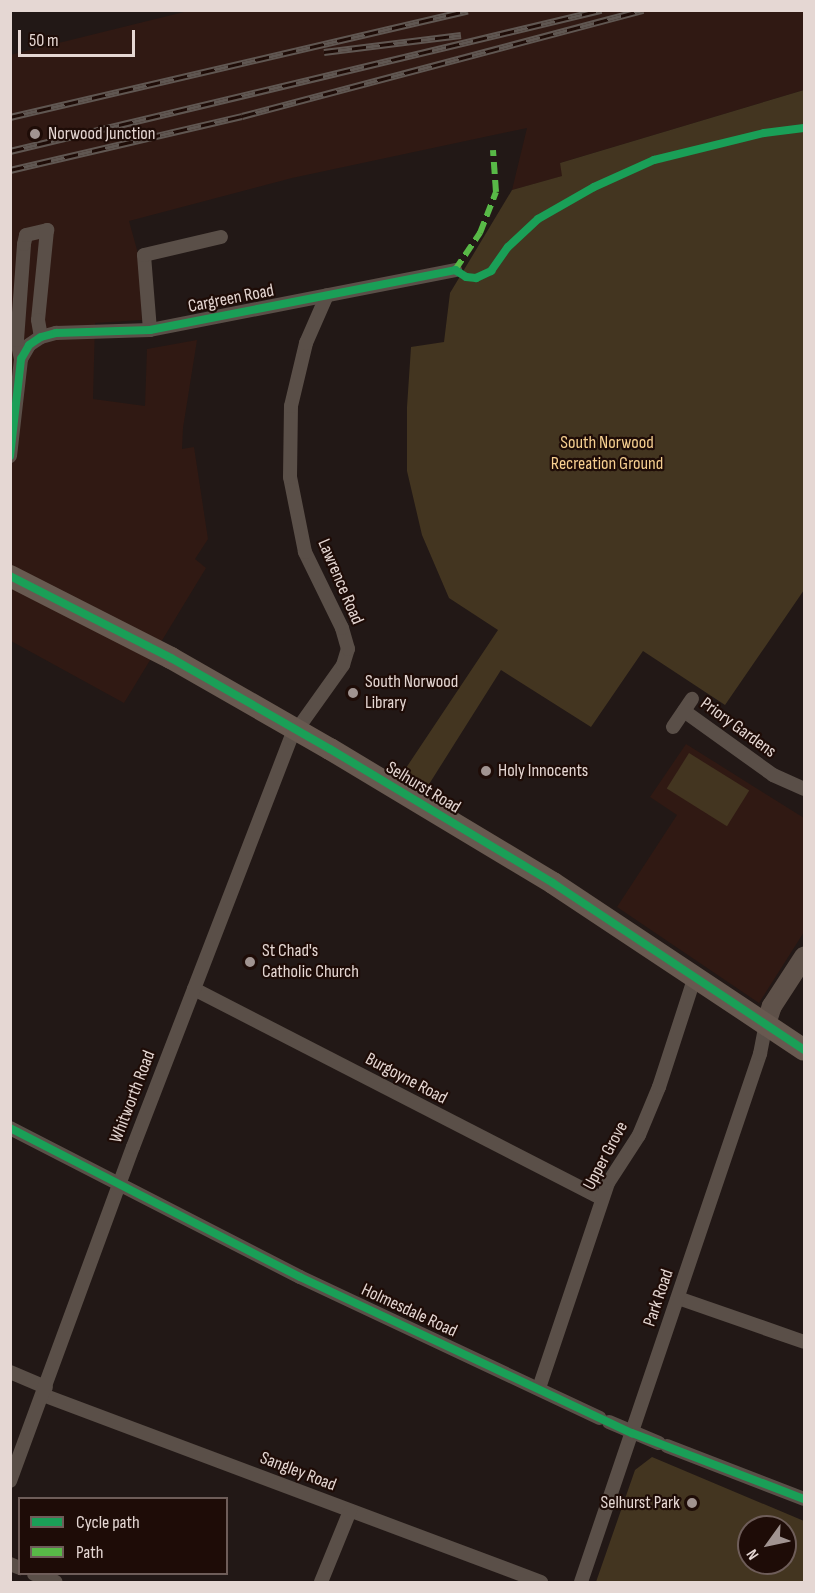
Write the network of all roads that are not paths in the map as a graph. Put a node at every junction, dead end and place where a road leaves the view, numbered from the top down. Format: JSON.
{"nodes":[{"id":1,"x":221,"y":237,"type":"dead end"},
{"id":2,"x":454,"y":270,"type":"dead end"},
{"id":3,"x":327,"y":296,"type":"junction"},
{"id":4,"x":150,"y":330,"type":"junction"},
{"id":5,"x":41,"y":337,"type":"junction"},
{"id":6,"x":21,"y":358,"type":"junction"},
{"id":7,"x":10,"y":456,"type":"edge"},
{"id":8,"x":10,"y":576,"type":"edge"},
{"id":9,"x":692,"y":699,"type":"dead end"},
{"id":10,"x":684,"y":711,"type":"junction"},
{"id":11,"x":673,"y":727,"type":"dead end"},
{"id":12,"x":297,"y":730,"type":"junction"},
{"id":13,"x":804,"y":789,"type":"edge"},
{"id":14,"x":804,"y":957,"type":"edge"},
{"id":15,"x":695,"y":976,"type":"junction"},
{"id":16,"x":194,"y":989,"type":"junction"},
{"id":17,"x":766,"y":1024,"type":"junction"},
{"id":18,"x":804,"y":1050,"type":"edge"},
{"id":19,"x":10,"y":1128,"type":"edge"},
{"id":20,"x":120,"y":1186,"type":"junction"},
{"id":21,"x":602,"y":1200,"type":"junction"},
{"id":22,"x":678,"y":1298,"type":"junction"},
{"id":23,"x":804,"y":1342,"type":"edge"},
{"id":24,"x":10,"y":1372,"type":"edge"},
{"id":25,"x":539,"y":1388,"type":"junction"},
{"id":26,"x":45,"y":1391,"type":"junction"},
{"id":27,"x":632,"y":1433,"type":"junction"},
{"id":28,"x":10,"y":1481,"type":"edge"},
{"id":29,"x":804,"y":1499,"type":"edge"},
{"id":30,"x":350,"y":1511,"type":"junction"},
{"id":31,"x":37,"y":1575,"type":"edge"},
{"id":32,"x":56,"y":1582,"type":"edge"},
{"id":33,"x":321,"y":1582,"type":"edge"},
{"id":34,"x":541,"y":1582,"type":"edge"},
{"id":35,"x":581,"y":1582,"type":"edge"}],
"edges":[{"from":1,"to":4,"type":"street"},
{"from":2,"to":3,"type":"street","name":"Cargreen Road"},
{"from":3,"to":4,"type":"street","name":"Cargreen Road"},
{"from":3,"to":12,"type":"street","name":"Lawrence Road"},
{"from":4,"to":5,"type":"street","name":"Cargreen Road"},
{"from":5,"to":6,"type":"street"},
{"from":5,"to":6,"type":"street"},
{"from":6,"to":7,"type":"street"},
{"from":8,"to":12,"type":"main road","name":"Selhurst Road"},
{"from":9,"to":10,"type":"street","name":"Priory Gardens"},
{"from":10,"to":11,"type":"street","name":"Priory Gardens"},
{"from":10,"to":13,"type":"street","name":"Priory Gardens"},
{"from":12,"to":15,"type":"main road","name":"Selhurst Road"},
{"from":12,"to":16,"type":"street","name":"Whitworth Road"},
{"from":14,"to":17,"type":"street"},
{"from":15,"to":17,"type":"main road","name":"Selhurst Road"},
{"from":15,"to":21,"type":"street","name":"Upper Grove"},
{"from":16,"to":20,"type":"street","name":"Whitworth Road"},
{"from":16,"to":21,"type":"street","name":"Burgoyne Road"},
{"from":17,"to":18,"type":"main road","name":"Selhurst Road"},
{"from":17,"to":22,"type":"street","name":"Park Road"},
{"from":19,"to":20,"type":"street","name":"Holmesdale Road"},
{"from":20,"to":25,"type":"street","name":"Holmesdale Road"},
{"from":20,"to":26,"type":"street","name":"Whitworth Road"},
{"from":21,"to":25,"type":"street","name":"Upper Grove"},
{"from":22,"to":23,"type":"street"},
{"from":22,"to":27,"type":"street","name":"Park Road"},
{"from":24,"to":26,"type":"street","name":"Sangley Road"},
{"from":25,"to":27,"type":"street","name":"Holmesdale Road"},
{"from":26,"to":28,"type":"street","name":"Whitworth Road"},
{"from":26,"to":30,"type":"street","name":"Sangley Road"},
{"from":27,"to":29,"type":"street","name":"Holmesdale Road"},
{"from":27,"to":35,"type":"street","name":"Park Road"},
{"from":30,"to":33,"type":"street"},
{"from":30,"to":34,"type":"street","name":"Sangley Road"},
{"from":31,"to":32,"type":"street"}]}
